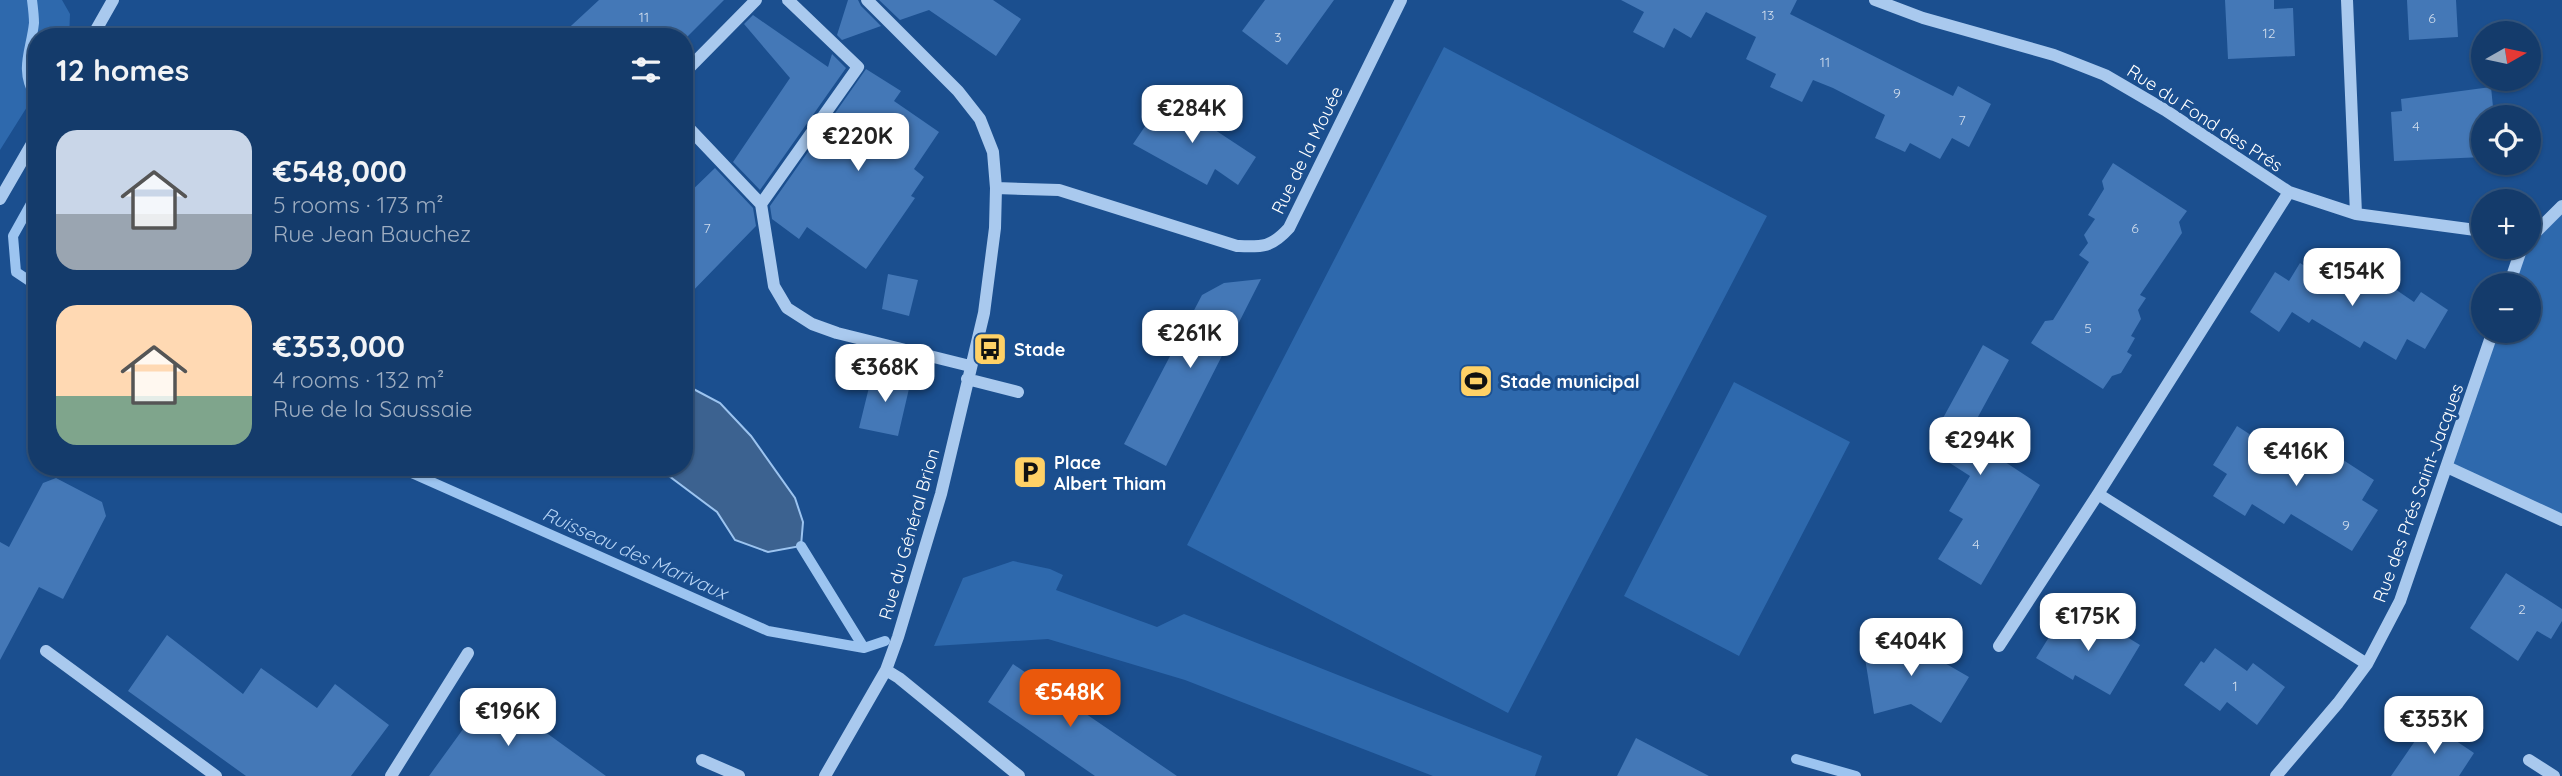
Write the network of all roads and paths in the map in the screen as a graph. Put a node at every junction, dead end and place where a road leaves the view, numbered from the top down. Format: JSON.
{"nodes":[{"id":1,"x":113,"y":0,"type":"edge"},
{"id":2,"x":756,"y":0,"type":"edge"},
{"id":3,"x":788,"y":0,"type":"edge"},
{"id":4,"x":867,"y":0,"type":"edge"},
{"id":5,"x":1401,"y":0,"type":"edge"},
{"id":6,"x":1875,"y":0,"type":"edge"},
{"id":7,"x":2347,"y":0,"type":"edge"},
{"id":8,"x":97,"y":28,"type":"edge"},
{"id":9,"x":693,"y":64,"type":"edge"},
{"id":10,"x":693,"y":133,"type":"edge"},
{"id":11,"x":28,"y":151,"type":"edge"},
{"id":12,"x":996,"y":188,"type":"junction"},
{"id":13,"x":2289,"y":192,"type":"junction"},
{"id":14,"x":0,"y":199,"type":"edge"},
{"id":15,"x":761,"y":204,"type":"junction"},
{"id":16,"x":2562,"y":206,"type":"edge"},
{"id":17,"x":2356,"y":214,"type":"junction"},
{"id":18,"x":2541,"y":227,"type":"edge"},
{"id":19,"x":2471,"y":229,"type":"edge"},
{"id":20,"x":2489,"y":343,"type":"edge"},
{"id":21,"x":969,"y":372,"type":"junction"},
{"id":22,"x":1018,"y":392,"type":"dead end"},
{"id":23,"x":2447,"y":467,"type":"junction"},
{"id":24,"x":2098,"y":494,"type":"junction"},
{"id":25,"x":2562,"y":520,"type":"edge"},
{"id":26,"x":1999,"y":646,"type":"dead end"},
{"id":27,"x":46,"y":650,"type":"dead end"},
{"id":28,"x":468,"y":653,"type":"dead end"},
{"id":29,"x":2367,"y":664,"type":"junction"},
{"id":30,"x":886,"y":670,"type":"junction"},
{"id":31,"x":702,"y":760,"type":"dead end"},
{"id":32,"x":2529,"y":760,"type":"dead end"},
{"id":33,"x":216,"y":776,"type":"edge"},
{"id":34,"x":391,"y":776,"type":"edge"},
{"id":35,"x":738,"y":776,"type":"edge"},
{"id":36,"x":825,"y":776,"type":"edge"},
{"id":37,"x":1019,"y":776,"type":"edge"},
{"id":38,"x":2276,"y":776,"type":"edge"},
{"id":39,"x":2554,"y":776,"type":"edge"}],
"edges":[{"from":1,"to":8,"type":"street"},
{"from":2,"to":9,"type":"street"},
{"from":3,"to":15,"type":"street"},
{"from":4,"to":12,"type":"street","name":"Rue du Général Brion"},
{"from":5,"to":12,"type":"street","name":"Rue de la Mouée"},
{"from":6,"to":13,"type":"street","name":"Rue du Fond des Prés"},
{"from":7,"to":17,"type":"street"},
{"from":10,"to":15,"type":"street"},
{"from":11,"to":14,"type":"street"},
{"from":12,"to":21,"type":"street","name":"Rue du Général Brion"},
{"from":13,"to":17,"type":"street","name":"Rue du Fond des Prés"},
{"from":13,"to":24,"type":"street"},
{"from":15,"to":21,"type":"street"},
{"from":16,"to":18,"type":"street"},
{"from":17,"to":19,"type":"street","name":"Rue du Fond des Prés"},
{"from":20,"to":23,"type":"street","name":"Rue des Prés Saint-Jacques"},
{"from":21,"to":22,"type":"street"},
{"from":21,"to":30,"type":"street","name":"Rue du Général Brion"},
{"from":23,"to":25,"type":"street"},
{"from":23,"to":29,"type":"street","name":"Rue des Prés Saint-Jacques"},
{"from":24,"to":26,"type":"street"},
{"from":24,"to":29,"type":"street"},
{"from":27,"to":33,"type":"street"},
{"from":28,"to":34,"type":"street"},
{"from":29,"to":38,"type":"street","name":"Rue des Prés Saint-Jacques"},
{"from":30,"to":36,"type":"street","name":"Rue du Général Brion"},
{"from":30,"to":37,"type":"street"},
{"from":31,"to":35,"type":"street"},
{"from":32,"to":39,"type":"street"}]}
